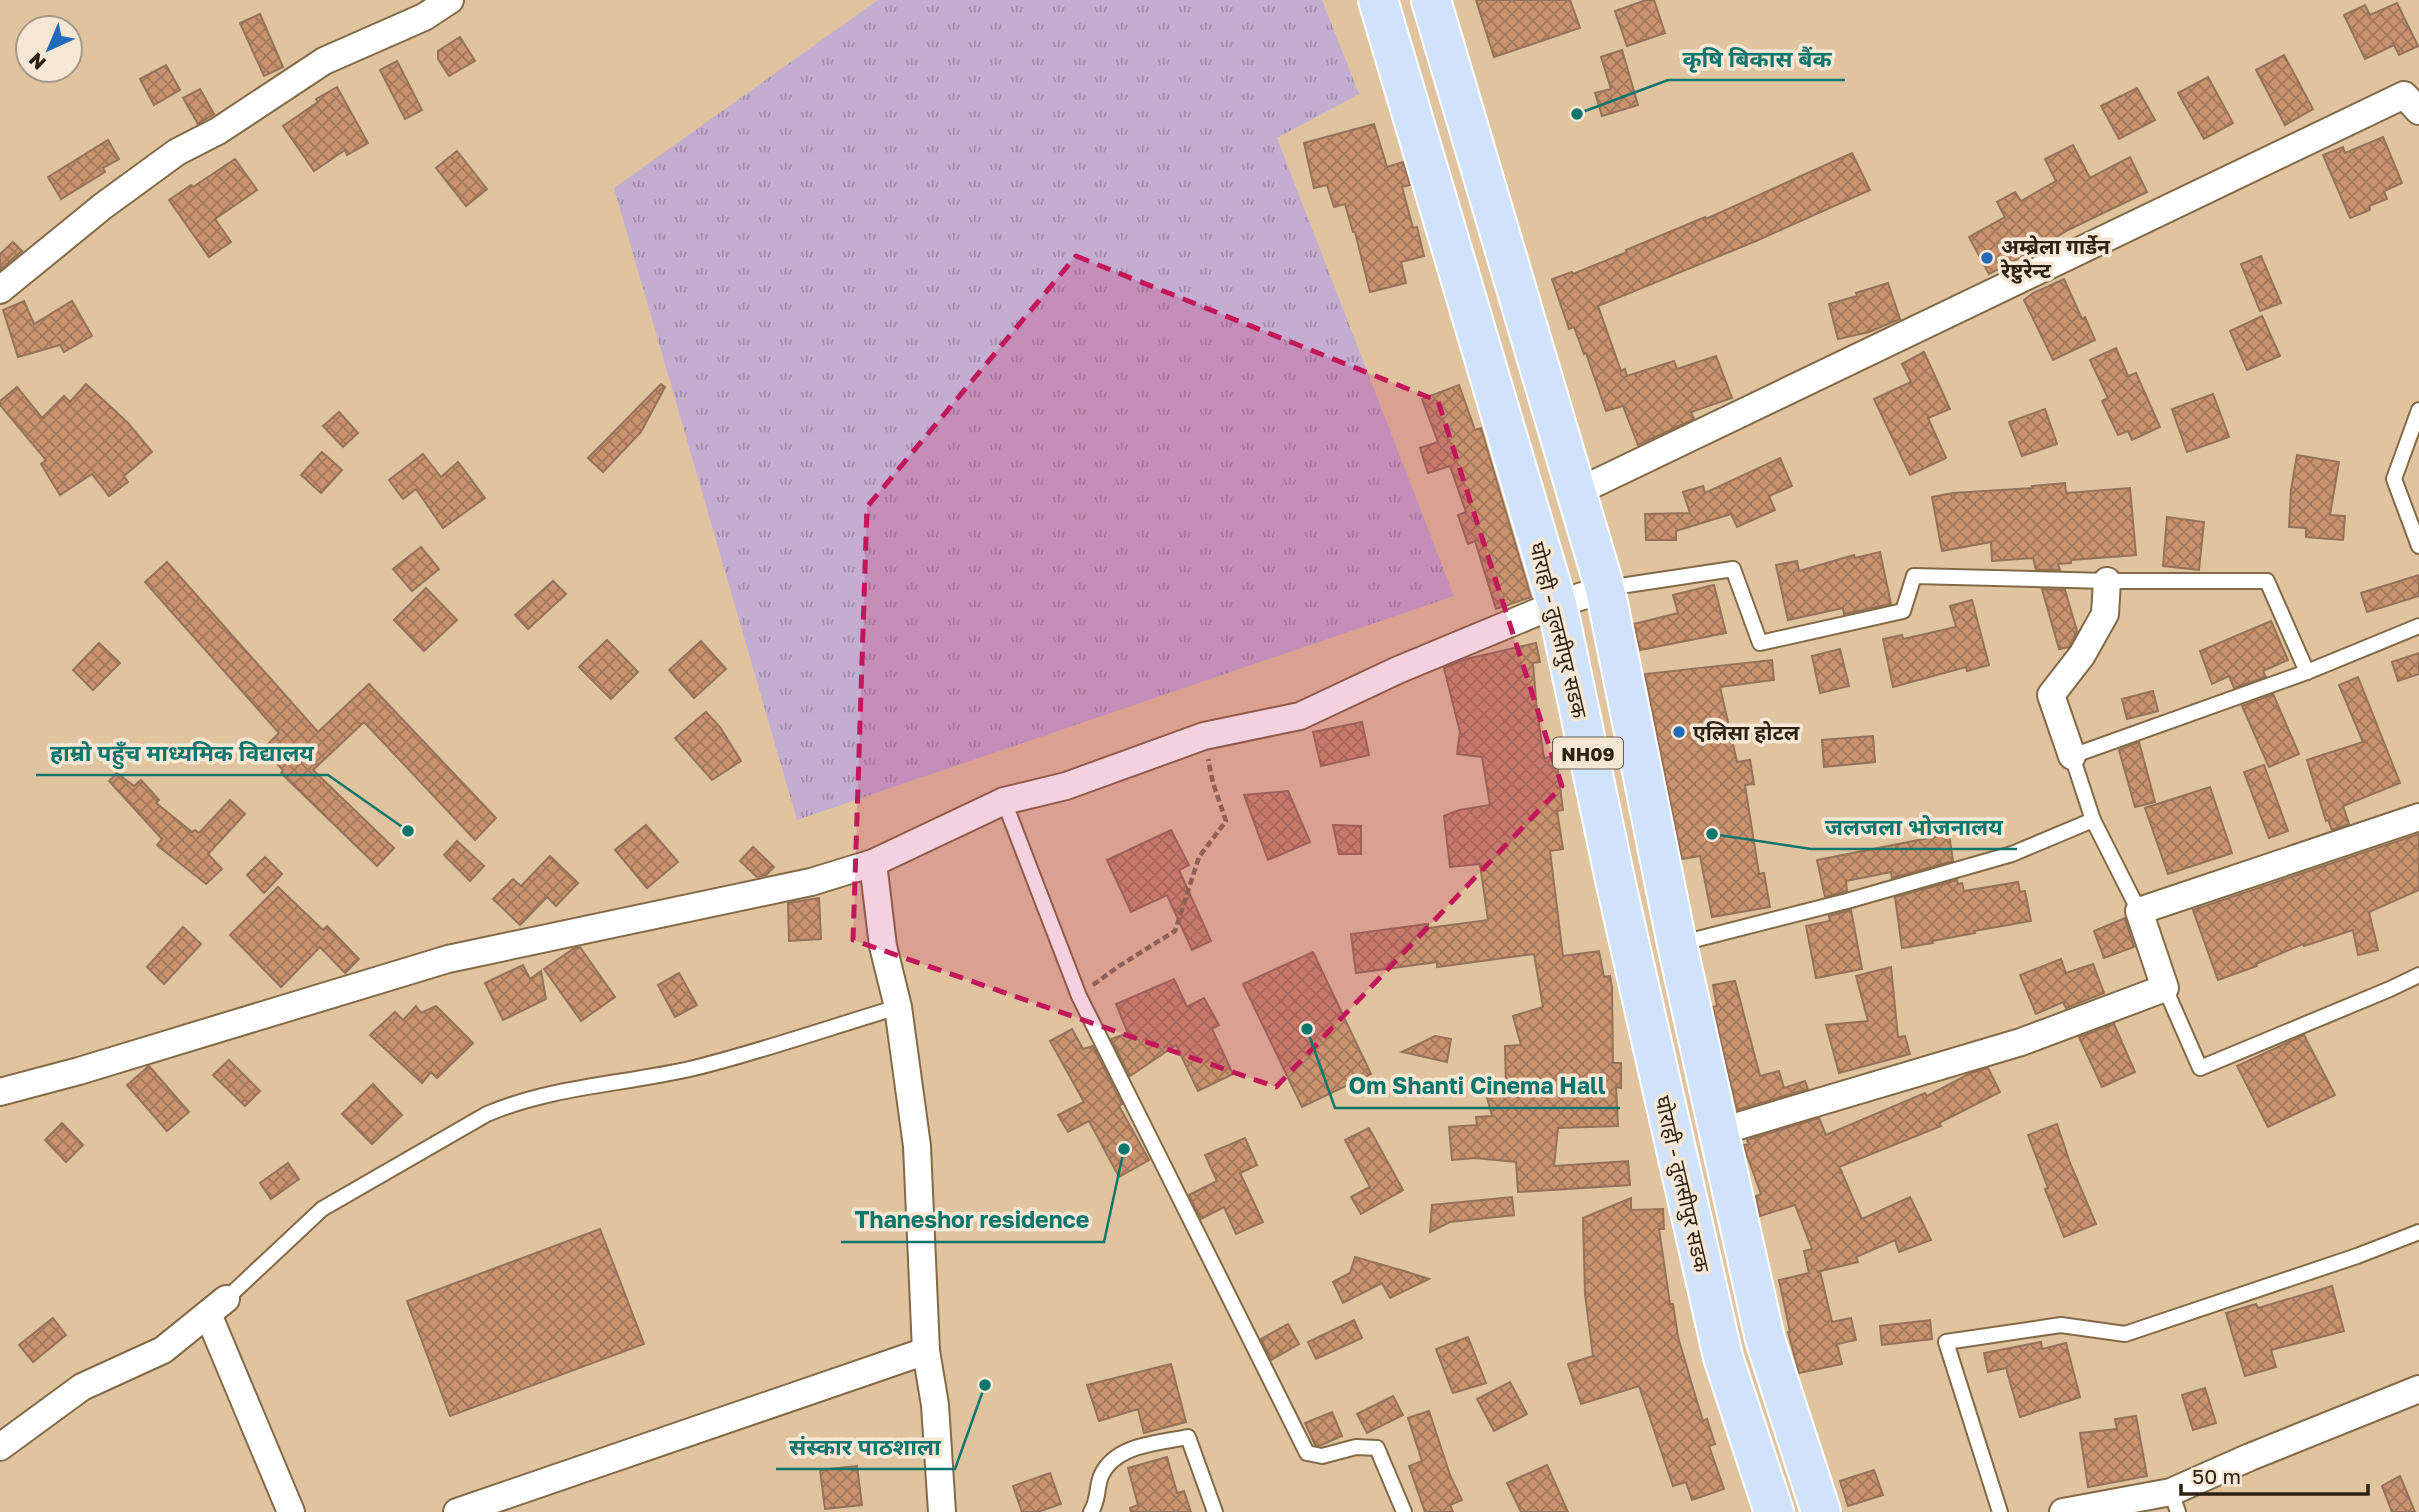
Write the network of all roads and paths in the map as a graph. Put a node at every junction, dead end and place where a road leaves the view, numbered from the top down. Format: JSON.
{"nodes":[{"id":1,"x":450,"y":0,"type":"edge"},
{"id":2,"x":1378,"y":0,"type":"edge"},
{"id":3,"x":1431,"y":0,"type":"edge"},
{"id":4,"x":2414,"y":96,"type":"edge"},
{"id":5,"x":0,"y":290,"type":"edge"},
{"id":6,"x":2419,"y":410,"type":"edge"},
{"id":7,"x":1577,"y":492,"type":"junction"},
{"id":8,"x":2419,"y":546,"type":"edge"},
{"id":9,"x":2107,"y":581,"type":"junction"},
{"id":10,"x":1605,"y":589,"type":"junction"},
{"id":11,"x":1557,"y":604,"type":"junction"},
{"id":12,"x":2419,"y":626,"type":"edge"},
{"id":13,"x":2308,"y":672,"type":"junction"},
{"id":14,"x":1204,"y":736,"type":"junction"},
{"id":15,"x":2072,"y":756,"type":"junction"},
{"id":16,"x":1004,"y":801,"type":"junction"},
{"id":17,"x":2419,"y":817,"type":"edge"},
{"id":18,"x":2093,"y":820,"type":"junction"},
{"id":19,"x":873,"y":863,"type":"junction"},
{"id":20,"x":2139,"y":911,"type":"junction"},
{"id":21,"x":1677,"y":944,"type":"junction"},
{"id":22,"x":2419,"y":975,"type":"edge"},
{"id":23,"x":2165,"y":988,"type":"junction"},
{"id":24,"x":1079,"y":996,"type":"junction"},
{"id":25,"x":898,"y":1007,"type":"junction"},
{"id":26,"x":0,"y":1092,"type":"edge"},
{"id":27,"x":1718,"y":1132,"type":"junction"},
{"id":28,"x":2419,"y":1231,"type":"edge"},
{"id":29,"x":217,"y":1307,"type":"junction"},
{"id":30,"x":926,"y":1351,"type":"junction"},
{"id":31,"x":2419,"y":1389,"type":"edge"},
{"id":32,"x":0,"y":1447,"type":"edge"},
{"id":33,"x":2175,"y":1502,"type":"edge"},
{"id":34,"x":291,"y":1512,"type":"edge"},
{"id":35,"x":457,"y":1512,"type":"edge"},
{"id":36,"x":943,"y":1512,"type":"edge"},
{"id":37,"x":1091,"y":1512,"type":"edge"},
{"id":38,"x":1215,"y":1512,"type":"edge"},
{"id":39,"x":1404,"y":1512,"type":"edge"},
{"id":40,"x":1774,"y":1512,"type":"edge"},
{"id":41,"x":1821,"y":1512,"type":"edge"},
{"id":42,"x":2000,"y":1512,"type":"edge"},
{"id":43,"x":2063,"y":1512,"type":"edge"}],
"edges":[{"from":1,"to":5,"type":"street"},
{"from":2,"to":11,"type":"main road","name":"घोराही - तुलसीपुर सडक","number":"NH09"},
{"from":3,"to":7,"type":"main road","number":"NH09"},
{"from":4,"to":7,"type":"street"},
{"from":6,"to":8,"type":"lane"},
{"from":7,"to":10,"type":"main road","number":"NH09"},
{"from":9,"to":10,"type":"lane"},
{"from":9,"to":13,"type":"lane"},
{"from":9,"to":15,"type":"street"},
{"from":10,"to":11,"type":"street"},
{"from":10,"to":21,"type":"main road","number":"NH09"},
{"from":11,"to":14,"type":"street"},
{"from":11,"to":40,"type":"main road","name":"घोराही - तुलसीपुर सडक","number":"NH09"},
{"from":12,"to":13,"type":"lane"},
{"from":13,"to":15,"type":"lane"},
{"from":14,"to":16,"type":"street"},
{"from":14,"to":24,"type":"path"},
{"from":15,"to":18,"type":"lane"},
{"from":16,"to":19,"type":"street"},
{"from":16,"to":24,"type":"lane"},
{"from":17,"to":20,"type":"street"},
{"from":18,"to":20,"type":"lane"},
{"from":18,"to":21,"type":"lane"},
{"from":19,"to":25,"type":"street"},
{"from":19,"to":26,"type":"street"},
{"from":20,"to":23,"type":"street"},
{"from":21,"to":27,"type":"main road","number":"NH09"},
{"from":22,"to":23,"type":"lane"},
{"from":23,"to":27,"type":"street"},
{"from":24,"to":39,"type":"lane"},
{"from":25,"to":29,"type":"lane"},
{"from":25,"to":30,"type":"street"},
{"from":27,"to":41,"type":"main road","number":"NH09"},
{"from":28,"to":42,"type":"lane"},
{"from":29,"to":32,"type":"street"},
{"from":29,"to":34,"type":"street"},
{"from":30,"to":35,"type":"street"},
{"from":30,"to":36,"type":"street"},
{"from":31,"to":33,"type":"street"},
{"from":33,"to":43,"type":"street"},
{"from":37,"to":38,"type":"lane"}]}
